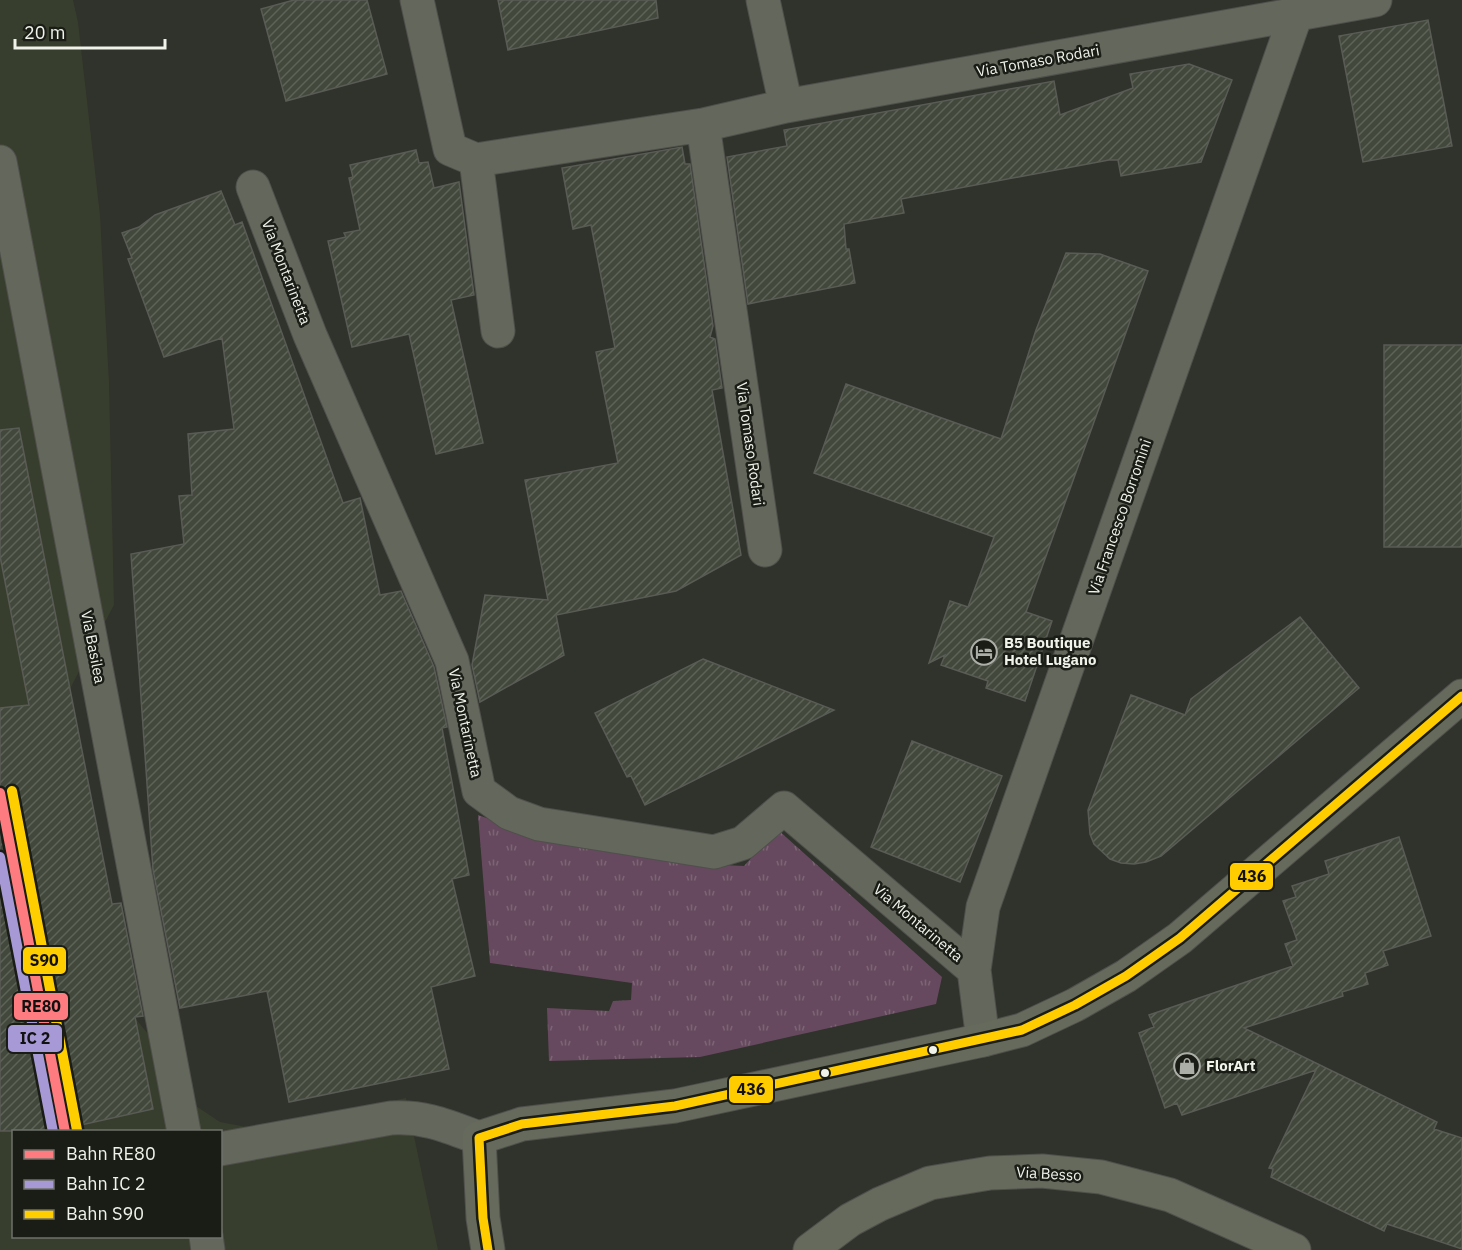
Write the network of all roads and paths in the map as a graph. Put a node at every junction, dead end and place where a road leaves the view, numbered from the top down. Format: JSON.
{"nodes":[{"id":1,"x":417,"y":0,"type":"edge"},
{"id":2,"x":763,"y":0,"type":"edge"},
{"id":3,"x":1375,"y":0,"type":"edge"},
{"id":4,"x":1299,"y":7,"type":"edge"},
{"id":5,"x":786,"y":106,"type":"junction"},
{"id":6,"x":703,"y":125,"type":"junction"},
{"id":7,"x":476,"y":160,"type":"junction"},
{"id":8,"x":0,"y":162,"type":"edge"},
{"id":9,"x":253,"y":187,"type":"dead end"},
{"id":10,"x":498,"y":331,"type":"dead end"},
{"id":11,"x":765,"y":550,"type":"dead end"},
{"id":12,"x":1462,"y":696,"type":"edge"},
{"id":13,"x":974,"y":970,"type":"junction"},
{"id":14,"x":983,"y":1040,"type":"junction"},
{"id":15,"x":184,"y":1130,"type":"edge"},
{"id":16,"x":478,"y":1138,"type":"junction"},
{"id":17,"x":222,"y":1149,"type":"edge"},
{"id":18,"x":488,"y":1250,"type":"edge"},
{"id":19,"x":810,"y":1250,"type":"edge"},
{"id":20,"x":1294,"y":1250,"type":"edge"}],
"edges":[{"from":1,"to":7,"type":"street"},
{"from":2,"to":5,"type":"street"},
{"from":3,"to":4,"type":"street","name":"Via Tomaso Rodari"},
{"from":4,"to":5,"type":"street","name":"Via Tomaso Rodari"},
{"from":4,"to":13,"type":"street","name":"Via Francesco Borromini"},
{"from":5,"to":6,"type":"street","name":"Via Tomaso Rodari"},
{"from":6,"to":7,"type":"street","name":"Via Tomaso Rodari"},
{"from":6,"to":11,"type":"street","name":"Via Tomaso Rodari"},
{"from":7,"to":10,"type":"street"},
{"from":8,"to":15,"type":"street","name":"Via Basilea"},
{"from":9,"to":13,"type":"street","name":"Via Montarinetta"},
{"from":12,"to":14,"type":"main road"},
{"from":13,"to":14,"type":"street","name":"Via Francesco Borromini"},
{"from":14,"to":16,"type":"main road"},
{"from":16,"to":17,"type":"street"},
{"from":16,"to":18,"type":"main road"},
{"from":19,"to":20,"type":"main road","name":"Via Besso"}]}
